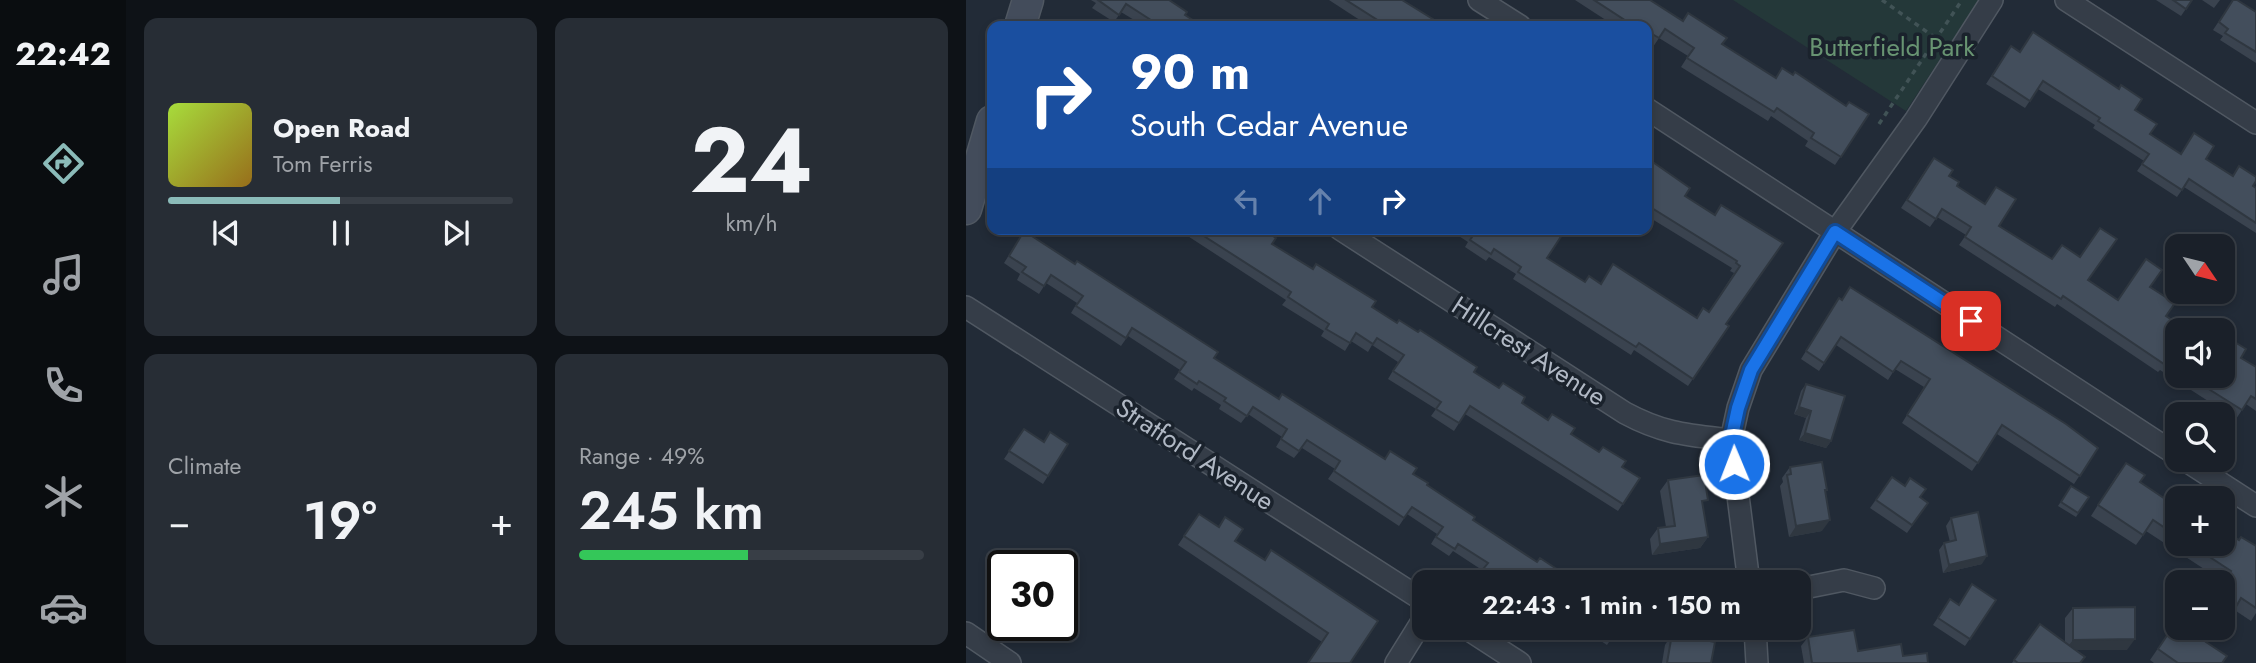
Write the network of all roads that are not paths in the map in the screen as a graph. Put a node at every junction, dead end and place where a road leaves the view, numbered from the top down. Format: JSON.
{"nodes":[{"id":1,"x":1479,"y":0,"type":"edge"},
{"id":2,"x":1992,"y":0,"type":"edge"},
{"id":3,"x":2066,"y":0,"type":"edge"},
{"id":4,"x":1512,"y":21,"type":"edge"},
{"id":5,"x":1652,"y":112,"type":"edge"},
{"id":6,"x":2256,"y":123,"type":"edge"},
{"id":7,"x":987,"y":138,"type":"edge"},
{"id":8,"x":966,"y":209,"type":"edge"},
{"id":9,"x":1835,"y":232,"type":"junction"},
{"id":10,"x":1349,"y":235,"type":"edge"},
{"id":11,"x":966,"y":307,"type":"edge"},
{"id":12,"x":1731,"y":440,"type":"junction"},
{"id":13,"x":2165,"y":447,"type":"edge"},
{"id":14,"x":2204,"y":472,"type":"edge"},
{"id":15,"x":2256,"y":506,"type":"edge"},
{"id":16,"x":1747,"y":570,"type":"edge"},
{"id":17,"x":1811,"y":587,"type":"edge"},
{"id":18,"x":1874,"y":588,"type":"dead end"},
{"id":19,"x":1412,"y":593,"type":"edge"},
{"id":20,"x":966,"y":633,"type":"edge"},
{"id":21,"x":1412,"y":637,"type":"edge"},
{"id":22,"x":1485,"y":640,"type":"edge"},
{"id":23,"x":1756,"y":640,"type":"edge"},
{"id":24,"x":1010,"y":663,"type":"edge"},
{"id":25,"x":1396,"y":663,"type":"edge"},
{"id":26,"x":1520,"y":663,"type":"edge"},
{"id":27,"x":1758,"y":663,"type":"edge"}],
"edges":[{"from":1,"to":4,"type":"street"},
{"from":2,"to":9,"type":"street"},
{"from":3,"to":6,"type":"street"},
{"from":5,"to":9,"type":"street"},
{"from":7,"to":8,"type":"main road"},
{"from":9,"to":12,"type":"street"},
{"from":9,"to":13,"type":"street"},
{"from":10,"to":12,"type":"street","name":"Hillcrest Avenue"},
{"from":11,"to":19,"type":"street","name":"Stratford Avenue"},
{"from":12,"to":16,"type":"street"},
{"from":14,"to":15,"type":"street"},
{"from":17,"to":18,"type":"street"},
{"from":20,"to":24,"type":"street"},
{"from":21,"to":25,"type":"street"},
{"from":22,"to":26,"type":"street"},
{"from":23,"to":27,"type":"street"}]}
